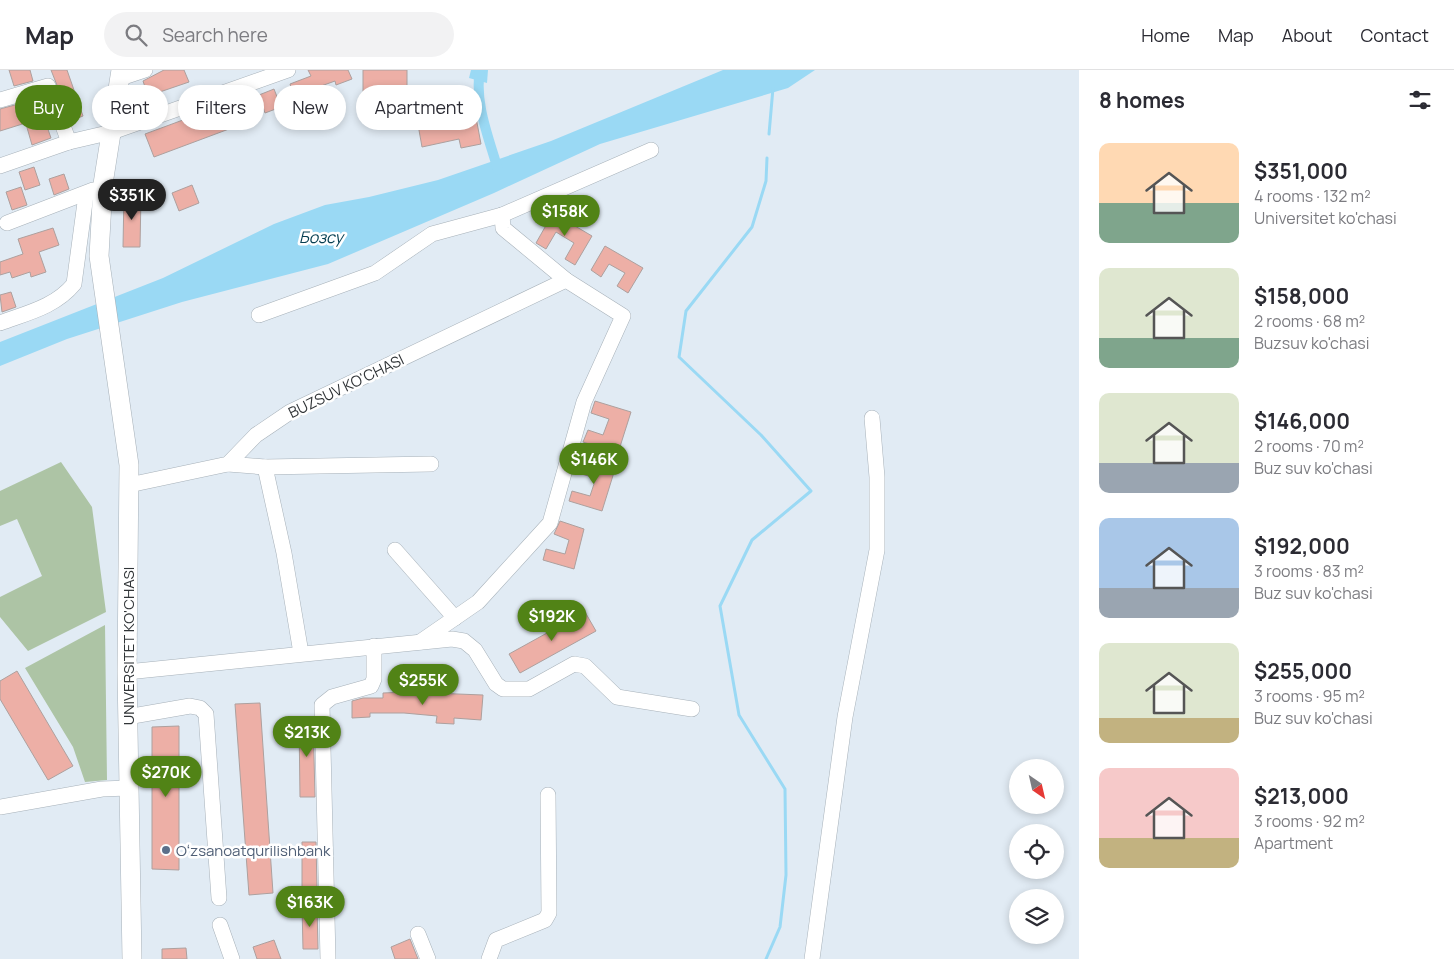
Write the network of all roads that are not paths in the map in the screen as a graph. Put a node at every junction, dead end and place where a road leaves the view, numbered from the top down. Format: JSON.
{"nodes":[{"id":1,"x":145,"y":70,"type":"edge"},
{"id":2,"x":283,"y":71,"type":"edge"},
{"id":3,"x":121,"y":74,"type":"edge"},
{"id":4,"x":0,"y":100,"type":"edge"},
{"id":5,"x":112,"y":132,"type":"junction"},
{"id":6,"x":68,"y":142,"type":"junction"},
{"id":7,"x":651,"y":150,"type":"dead end"},
{"id":8,"x":0,"y":166,"type":"edge"},
{"id":9,"x":103,"y":184,"type":"junction"},
{"id":10,"x":86,"y":194,"type":"junction"},
{"id":11,"x":502,"y":215,"type":"junction"},
{"id":12,"x":7,"y":223,"type":"dead end"},
{"id":13,"x":566,"y":280,"type":"junction"},
{"id":14,"x":259,"y":315,"type":"dead end"},
{"id":15,"x":0,"y":323,"type":"edge"},
{"id":16,"x":872,"y":418,"type":"dead end"},
{"id":17,"x":228,"y":464,"type":"junction"},
{"id":18,"x":431,"y":464,"type":"dead end"},
{"id":19,"x":265,"y":467,"type":"junction"},
{"id":20,"x":129,"y":485,"type":"junction"},
{"id":21,"x":395,"y":550,"type":"dead end"},
{"id":22,"x":455,"y":618,"type":"junction"},
{"id":23,"x":418,"y":643,"type":"junction"},
{"id":24,"x":374,"y":646,"type":"junction"},
{"id":25,"x":301,"y":653,"type":"junction"},
{"id":26,"x":127,"y":672,"type":"junction"},
{"id":27,"x":692,"y":709,"type":"dead end"},
{"id":28,"x":127,"y":717,"type":"junction"},
{"id":29,"x":128,"y":788,"type":"junction"},
{"id":30,"x":548,"y":795,"type":"dead end"},
{"id":31,"x":0,"y":807,"type":"edge"},
{"id":32,"x":219,"y":898,"type":"dead end"},
{"id":33,"x":220,"y":925,"type":"dead end"},
{"id":34,"x":418,"y":934,"type":"dead end"},
{"id":35,"x":132,"y":959,"type":"edge"},
{"id":36,"x":232,"y":959,"type":"edge"},
{"id":37,"x":328,"y":959,"type":"edge"},
{"id":38,"x":428,"y":959,"type":"edge"},
{"id":39,"x":489,"y":959,"type":"edge"},
{"id":40,"x":812,"y":959,"type":"edge"}],
"edges":[{"from":1,"to":3,"type":"street"},
{"from":2,"to":5,"type":"street"},
{"from":3,"to":5,"type":"main road"},
{"from":4,"to":6,"type":"street"},
{"from":5,"to":6,"type":"street"},
{"from":5,"to":9,"type":"main road"},
{"from":6,"to":8,"type":"street"},
{"from":7,"to":11,"type":"street"},
{"from":9,"to":10,"type":"street"},
{"from":9,"to":20,"type":"main road","name":"UNIVERSITET KO'CHASI"},
{"from":10,"to":12,"type":"street"},
{"from":10,"to":15,"type":"street"},
{"from":11,"to":13,"type":"street"},
{"from":11,"to":14,"type":"street"},
{"from":13,"to":17,"type":"street","name":"BUZSUV KO'CHASI"},
{"from":13,"to":22,"type":"street"},
{"from":16,"to":40,"type":"street"},
{"from":17,"to":19,"type":"street"},
{"from":17,"to":20,"type":"street"},
{"from":18,"to":19,"type":"street"},
{"from":19,"to":25,"type":"street"},
{"from":20,"to":26,"type":"main road","name":"UNIVERSITET KO'CHASI"},
{"from":21,"to":22,"type":"street"},
{"from":22,"to":23,"type":"street"},
{"from":23,"to":24,"type":"street"},
{"from":23,"to":27,"type":"street"},
{"from":24,"to":25,"type":"street"},
{"from":24,"to":37,"type":"street"},
{"from":25,"to":26,"type":"street"},
{"from":26,"to":28,"type":"main road","name":"UNIVERSITET KO'CHASI"},
{"from":28,"to":29,"type":"main road","name":"UNIVERSITET KO'CHASI"},
{"from":28,"to":32,"type":"street"},
{"from":29,"to":31,"type":"street"},
{"from":29,"to":35,"type":"main road","name":"UNIVERSITET KO'CHASI"},
{"from":30,"to":39,"type":"street"},
{"from":33,"to":36,"type":"street"},
{"from":34,"to":38,"type":"street"}]}
